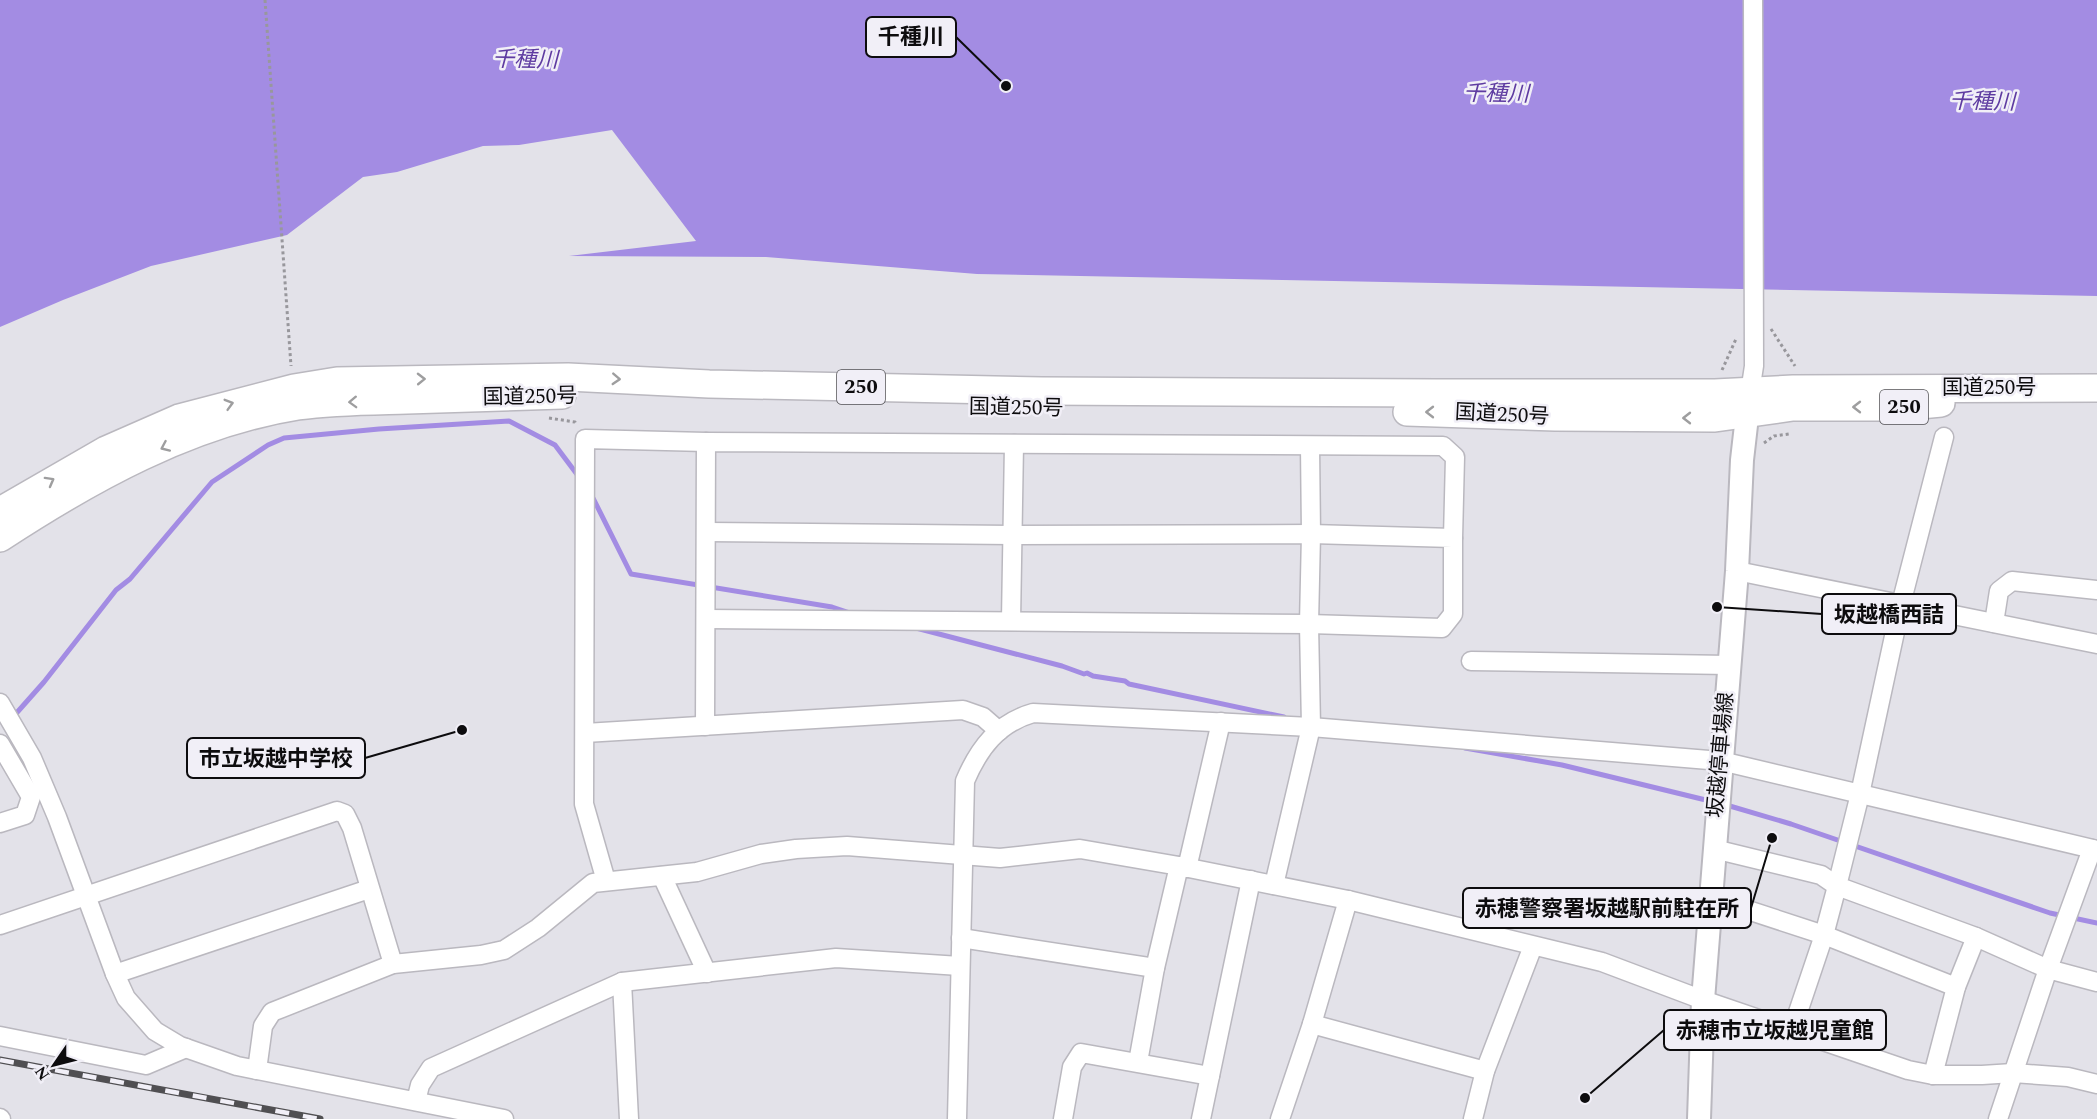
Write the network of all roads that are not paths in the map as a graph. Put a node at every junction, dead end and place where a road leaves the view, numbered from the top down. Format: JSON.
{"nodes":[{"id":1,"x":1753,"y":0,"type":"edge"},
{"id":2,"x":2097,"y":388,"type":"edge"},
{"id":3,"x":1750,"y":391,"type":"junction"},
{"id":4,"x":1944,"y":437,"type":"dead end"},
{"id":5,"x":706,"y":442,"type":"junction"},
{"id":6,"x":1014,"y":444,"type":"junction"},
{"id":7,"x":1310,"y":446,"type":"junction"},
{"id":8,"x":0,"y":511,"type":"edge"},
{"id":9,"x":707,"y":532,"type":"junction"},
{"id":10,"x":1311,"y":534,"type":"junction"},
{"id":11,"x":1012,"y":535,"type":"junction"},
{"id":12,"x":0,"y":538,"type":"edge"},
{"id":13,"x":1453,"y":538,"type":"junction"},
{"id":14,"x":1737,"y":571,"type":"junction"},
{"id":15,"x":2097,"y":590,"type":"edge"},
{"id":16,"x":1901,"y":604,"type":"junction"},
{"id":17,"x":706,"y":619,"type":"junction"},
{"id":18,"x":1011,"y":621,"type":"junction"},
{"id":19,"x":1994,"y":623,"type":"junction"},
{"id":20,"x":1309,"y":624,"type":"junction"},
{"id":21,"x":2097,"y":644,"type":"edge"},
{"id":22,"x":1471,"y":661,"type":"dead end"},
{"id":23,"x":1729,"y":665,"type":"junction"},
{"id":24,"x":0,"y":703,"type":"edge"},
{"id":25,"x":1221,"y":722,"type":"junction"},
{"id":26,"x":705,"y":726,"type":"junction"},
{"id":27,"x":1311,"y":727,"type":"junction"},
{"id":28,"x":999,"y":731,"type":"junction"},
{"id":29,"x":585,"y":733,"type":"junction"},
{"id":30,"x":0,"y":744,"type":"edge"},
{"id":31,"x":1721,"y":761,"type":"junction"},
{"id":32,"x":1860,"y":794,"type":"junction"},
{"id":33,"x":0,"y":823,"type":"edge"},
{"id":34,"x":1714,"y":849,"type":"junction"},
{"id":35,"x":2094,"y":850,"type":"edge"},
{"id":36,"x":963,"y":854,"type":"junction"},
{"id":37,"x":1183,"y":867,"type":"junction"},
{"id":38,"x":662,"y":876,"type":"junction"},
{"id":39,"x":1251,"y":880,"type":"junction"},
{"id":40,"x":606,"y":881,"type":"junction"},
{"id":41,"x":1274,"y":885,"type":"junction"},
{"id":42,"x":1837,"y":886,"type":"junction"},
{"id":43,"x":369,"y":889,"type":"junction"},
{"id":44,"x":87,"y":897,"type":"junction"},
{"id":45,"x":1711,"y":898,"type":"junction"},
{"id":46,"x":1348,"y":900,"type":"junction"},
{"id":47,"x":0,"y":925,"type":"edge"},
{"id":48,"x":1824,"y":935,"type":"junction"},
{"id":49,"x":1976,"y":937,"type":"junction"},
{"id":50,"x":961,"y":938,"type":"junction"},
{"id":51,"x":1533,"y":946,"type":"junction"},
{"id":52,"x":393,"y":964,"type":"junction"},
{"id":53,"x":960,"y":966,"type":"junction"},
{"id":54,"x":1155,"y":968,"type":"junction"},
{"id":55,"x":2048,"y":969,"type":"junction"},
{"id":56,"x":707,"y":973,"type":"junction"},
{"id":57,"x":115,"y":974,"type":"junction"},
{"id":58,"x":622,"y":982,"type":"junction"},
{"id":59,"x":2097,"y":982,"type":"edge"},
{"id":60,"x":1956,"y":987,"type":"junction"},
{"id":61,"x":1703,"y":1000,"type":"junction"},
{"id":62,"x":1312,"y":1024,"type":"junction"},
{"id":63,"x":1792,"y":1030,"type":"junction"},
{"id":64,"x":0,"y":1036,"type":"edge"},
{"id":65,"x":186,"y":1048,"type":"junction"},
{"id":66,"x":1138,"y":1062,"type":"junction"},
{"id":67,"x":258,"y":1070,"type":"junction"},
{"id":68,"x":1485,"y":1071,"type":"junction"},
{"id":69,"x":2013,"y":1073,"type":"junction"},
{"id":70,"x":1933,"y":1075,"type":"junction"},
{"id":71,"x":1210,"y":1076,"type":"junction"},
{"id":72,"x":2097,"y":1084,"type":"edge"},
{"id":73,"x":416,"y":1101,"type":"junction"},
{"id":74,"x":960,"y":1118,"type":"edge"},
{"id":75,"x":504,"y":1119,"type":"edge"},
{"id":76,"x":629,"y":1119,"type":"edge"},
{"id":77,"x":1063,"y":1119,"type":"edge"},
{"id":78,"x":1201,"y":1119,"type":"edge"},
{"id":79,"x":1280,"y":1119,"type":"edge"},
{"id":80,"x":1473,"y":1119,"type":"edge"},
{"id":81,"x":1699,"y":1119,"type":"edge"},
{"id":82,"x":1998,"y":1119,"type":"edge"}],
"edges":[{"from":1,"to":3,"type":"street"},
{"from":2,"to":3,"type":"highway","name":"国道250号","number":"250"},
{"from":8,"to":3,"type":"highway","name":"国道250号","number":"250","one_way":true},
{"from":3,"to":12,"type":"highway","name":"国道250号","number":"250","one_way":true},
{"from":3,"to":14,"type":"main road","name":"坂越停車場線"},
{"from":4,"to":16,"type":"street"},
{"from":5,"to":6,"type":"street"},
{"from":5,"to":9,"type":"street"},
{"from":5,"to":29,"type":"street"},
{"from":6,"to":7,"type":"street"},
{"from":6,"to":11,"type":"street"},
{"from":7,"to":10,"type":"street"},
{"from":7,"to":13,"type":"street"},
{"from":9,"to":11,"type":"street"},
{"from":9,"to":17,"type":"street"},
{"from":10,"to":11,"type":"street"},
{"from":10,"to":13,"type":"street"},
{"from":10,"to":20,"type":"street"},
{"from":11,"to":18,"type":"street"},
{"from":13,"to":20,"type":"street"},
{"from":14,"to":16,"type":"street"},
{"from":14,"to":23,"type":"main road","name":"坂越停車場線"},
{"from":15,"to":19,"type":"street"},
{"from":16,"to":19,"type":"street"},
{"from":16,"to":32,"type":"street"},
{"from":17,"to":18,"type":"street"},
{"from":17,"to":26,"type":"street"},
{"from":18,"to":20,"type":"street"},
{"from":19,"to":21,"type":"street"},
{"from":20,"to":27,"type":"street"},
{"from":22,"to":23,"type":"street"},
{"from":23,"to":31,"type":"main road","name":"坂越停車場線"},
{"from":24,"to":44,"type":"street"},
{"from":25,"to":27,"type":"street"},
{"from":25,"to":28,"type":"street"},
{"from":25,"to":37,"type":"street"},
{"from":26,"to":28,"type":"street"},
{"from":26,"to":29,"type":"street"},
{"from":27,"to":31,"type":"street"},
{"from":27,"to":41,"type":"street"},
{"from":28,"to":36,"type":"street"},
{"from":29,"to":40,"type":"street"},
{"from":30,"to":33,"type":"street"},
{"from":31,"to":32,"type":"street"},
{"from":31,"to":34,"type":"main road","name":"坂越停車場線"},
{"from":32,"to":35,"type":"street"},
{"from":32,"to":42,"type":"street"},
{"from":34,"to":42,"type":"street"},
{"from":34,"to":45,"type":"main road","name":"坂越停車場線"},
{"from":35,"to":55,"type":"street"},
{"from":36,"to":37,"type":"street"},
{"from":36,"to":38,"type":"street"},
{"from":36,"to":50,"type":"street"},
{"from":37,"to":39,"type":"street"},
{"from":37,"to":54,"type":"street"},
{"from":38,"to":40,"type":"street"},
{"from":38,"to":56,"type":"street"},
{"from":39,"to":41,"type":"street"},
{"from":39,"to":71,"type":"street"},
{"from":40,"to":52,"type":"street"},
{"from":41,"to":46,"type":"street"},
{"from":42,"to":48,"type":"street"},
{"from":42,"to":49,"type":"street"},
{"from":43,"to":44,"type":"street"},
{"from":43,"to":52,"type":"street"},
{"from":43,"to":57,"type":"street"},
{"from":44,"to":47,"type":"street"},
{"from":44,"to":57,"type":"street"},
{"from":45,"to":48,"type":"street"},
{"from":45,"to":61,"type":"main road","name":"坂越停車場線"},
{"from":46,"to":51,"type":"street"},
{"from":46,"to":62,"type":"street"},
{"from":48,"to":60,"type":"street"},
{"from":48,"to":63,"type":"street"},
{"from":49,"to":55,"type":"street"},
{"from":49,"to":60,"type":"street"},
{"from":50,"to":53,"type":"street"},
{"from":50,"to":54,"type":"street"},
{"from":51,"to":61,"type":"street"},
{"from":51,"to":68,"type":"street"},
{"from":52,"to":67,"type":"street"},
{"from":53,"to":56,"type":"street"},
{"from":53,"to":74,"type":"street"},
{"from":54,"to":66,"type":"street"},
{"from":55,"to":59,"type":"street"},
{"from":55,"to":69,"type":"street"},
{"from":56,"to":58,"type":"street"},
{"from":57,"to":65,"type":"street"},
{"from":58,"to":73,"type":"street"},
{"from":58,"to":76,"type":"street"},
{"from":60,"to":70,"type":"street"},
{"from":61,"to":63,"type":"street"},
{"from":61,"to":81,"type":"main road","name":"坂越停車場線"},
{"from":62,"to":68,"type":"street"},
{"from":62,"to":79,"type":"street"},
{"from":63,"to":70,"type":"street"},
{"from":64,"to":65,"type":"street"},
{"from":65,"to":67,"type":"street"},
{"from":66,"to":71,"type":"street"},
{"from":66,"to":77,"type":"street"},
{"from":67,"to":73,"type":"street"},
{"from":68,"to":80,"type":"street"},
{"from":69,"to":70,"type":"street"},
{"from":69,"to":72,"type":"street"},
{"from":69,"to":82,"type":"street"},
{"from":71,"to":78,"type":"street"},
{"from":73,"to":75,"type":"street"}]}
